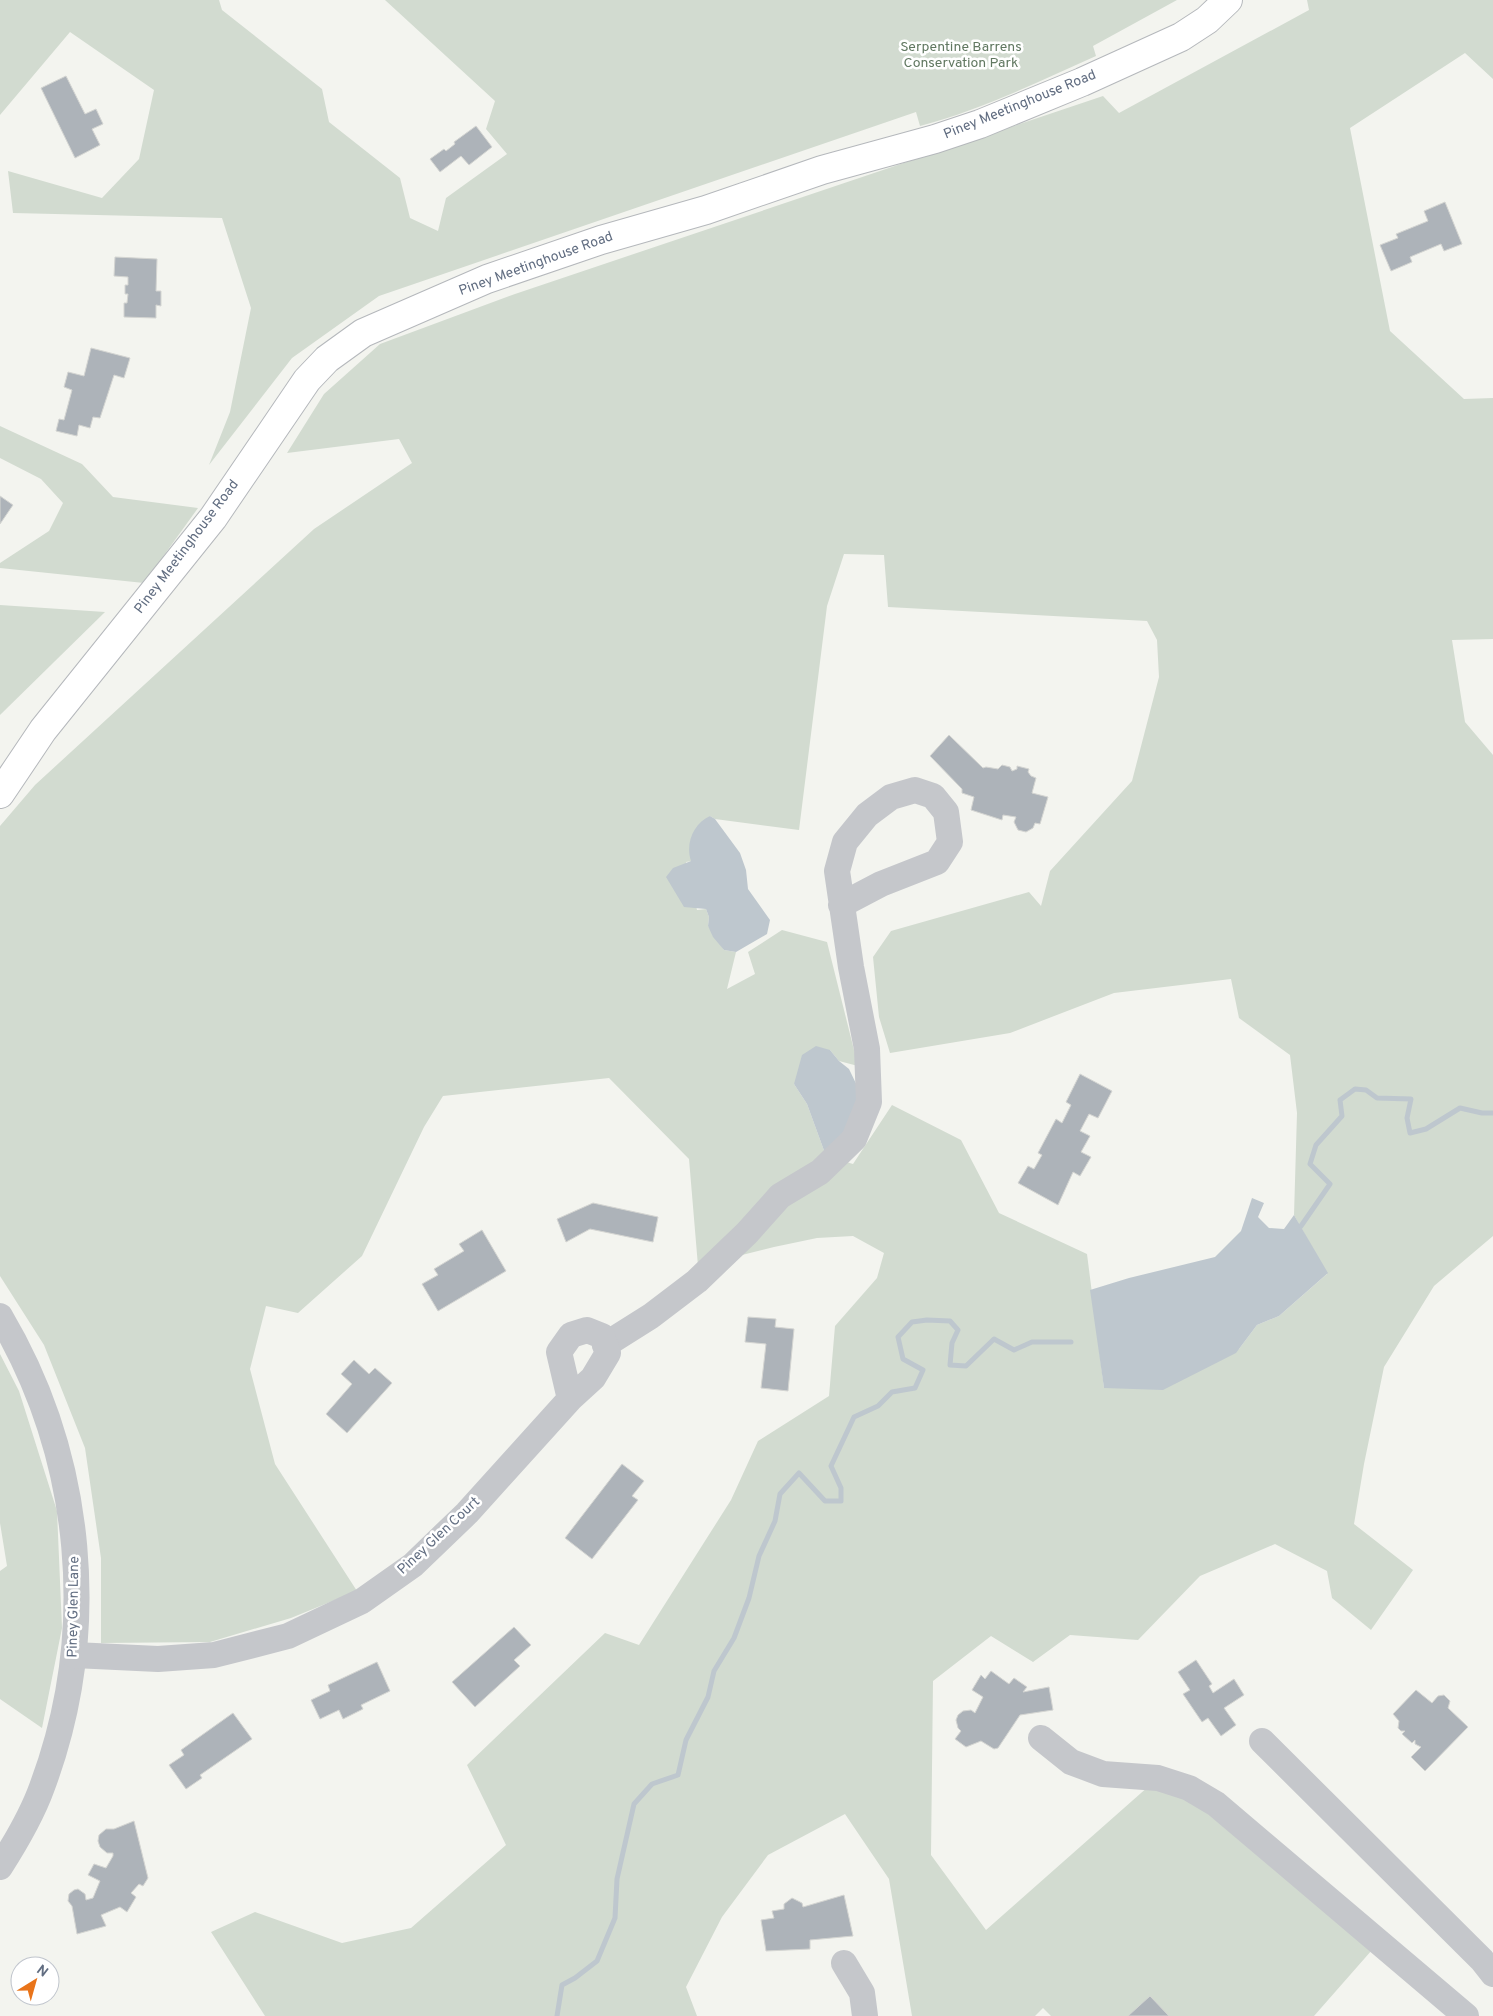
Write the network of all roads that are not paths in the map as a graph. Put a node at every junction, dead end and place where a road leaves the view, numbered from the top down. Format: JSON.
{"nodes":[{"id":1,"x":1228,"y":0,"type":"edge"},
{"id":2,"x":0,"y":794,"type":"edge"},
{"id":3,"x":841,"y":905,"type":"junction"},
{"id":4,"x":0,"y":1316,"type":"edge"},
{"id":5,"x":605,"y":1345,"type":"junction"},
{"id":6,"x":570,"y":1399,"type":"junction"},
{"id":7,"x":74,"y":1655,"type":"junction"},
{"id":8,"x":1041,"y":1738,"type":"dead end"},
{"id":9,"x":1262,"y":1741,"type":"dead end"},
{"id":10,"x":0,"y":1867,"type":"edge"},
{"id":11,"x":844,"y":1963,"type":"dead end"},
{"id":12,"x":1493,"y":1974,"type":"edge"},
{"id":13,"x":866,"y":2016,"type":"edge"},
{"id":14,"x":1466,"y":2016,"type":"edge"}],
"edges":[{"from":1,"to":2,"type":"main road","name":"Piney Meetinghouse Road"},
{"from":3,"to":3,"type":"street"},
{"from":3,"to":5,"type":"street"},
{"from":4,"to":7,"type":"street","name":"Piney Glen Lane"},
{"from":5,"to":6,"type":"street","name":"Piney Glen Court"},
{"from":5,"to":6,"type":"street"},
{"from":6,"to":7,"type":"street","name":"Piney Glen Court"},
{"from":7,"to":10,"type":"street","name":"Piney Glen Lane"},
{"from":8,"to":14,"type":"street"},
{"from":9,"to":12,"type":"street"},
{"from":11,"to":13,"type":"street"}]}
